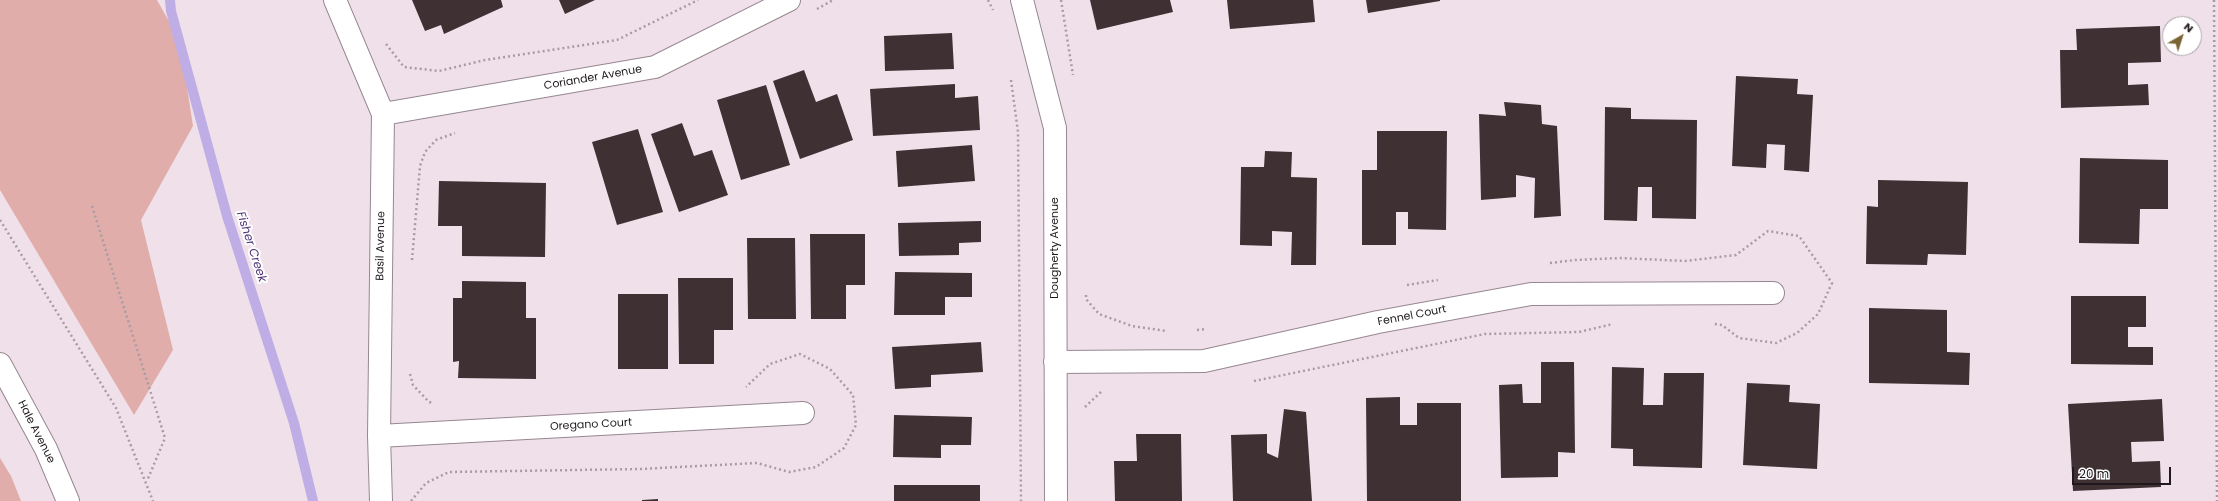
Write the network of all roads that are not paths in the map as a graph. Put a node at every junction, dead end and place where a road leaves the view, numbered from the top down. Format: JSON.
{"nodes":[{"id":1,"x":335,"y":0,"type":"edge"},
{"id":2,"x":789,"y":0,"type":"edge"},
{"id":3,"x":1022,"y":0,"type":"edge"},
{"id":4,"x":383,"y":114,"type":"junction"},
{"id":5,"x":1773,"y":293,"type":"dead end"},
{"id":6,"x":1055,"y":362,"type":"junction"},
{"id":7,"x":0,"y":364,"type":"edge"},
{"id":8,"x":803,"y":414,"type":"dead end"},
{"id":9,"x":379,"y":436,"type":"junction"},
{"id":10,"x":68,"y":501,"type":"edge"},
{"id":11,"x":381,"y":501,"type":"edge"},
{"id":12,"x":1056,"y":501,"type":"edge"}],
"edges":[{"from":1,"to":4,"type":"street","name":"Basil Avenue"},
{"from":2,"to":4,"type":"street","name":"Coriander Avenue"},
{"from":3,"to":6,"type":"street","name":"Dougherty Avenue"},
{"from":4,"to":9,"type":"street","name":"Basil Avenue"},
{"from":5,"to":6,"type":"street","name":"Fennel Court"},
{"from":6,"to":12,"type":"street","name":"Dougherty Avenue"},
{"from":7,"to":10,"type":"street","name":"Hale Avenue"},
{"from":8,"to":9,"type":"street","name":"Oregano Court"},
{"from":9,"to":11,"type":"street","name":"Basil Avenue"}]}
